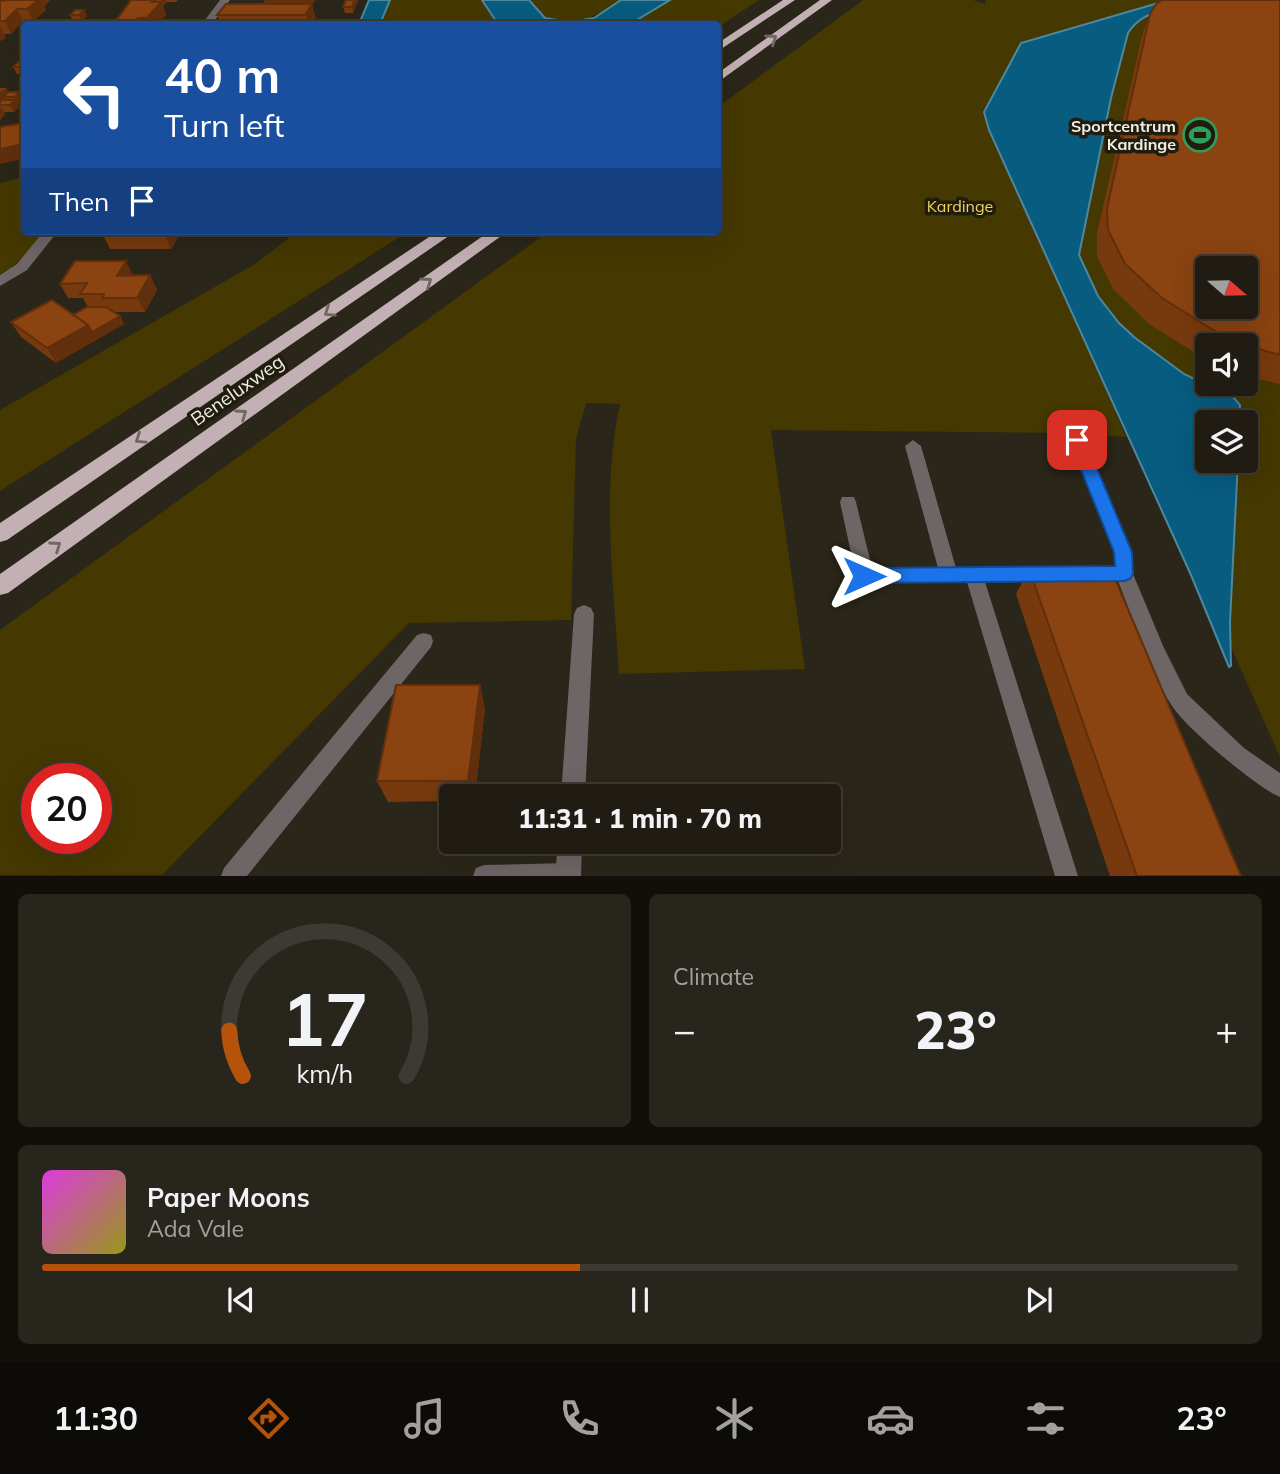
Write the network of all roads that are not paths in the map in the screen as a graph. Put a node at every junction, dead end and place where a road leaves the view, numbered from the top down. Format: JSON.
{"nodes":[{"id":1,"x":225,"y":0,"type":"edge"},
{"id":2,"x":790,"y":0,"type":"edge"},
{"id":3,"x":827,"y":0,"type":"edge"},
{"id":4,"x":209,"y":21,"type":"edge"},
{"id":5,"x":721,"y":46,"type":"edge"},
{"id":6,"x":721,"y":76,"type":"edge"},
{"id":7,"x":48,"y":235,"type":"edge"},
{"id":8,"x":442,"y":235,"type":"edge"},
{"id":9,"x":494,"y":235,"type":"edge"},
{"id":10,"x":0,"y":281,"type":"edge"},
{"id":11,"x":1077,"y":440,"type":"dead end"},
{"id":12,"x":914,"y":446,"type":"dead end"},
{"id":13,"x":848,"y":502,"type":"dead end"},
{"id":14,"x":0,"y":534,"type":"edge"},
{"id":15,"x":1124,"y":574,"type":"junction"},
{"id":16,"x":949,"y":575,"type":"junction"},
{"id":17,"x":974,"y":575,"type":"junction"},
{"id":18,"x":0,"y":586,"type":"edge"},
{"id":19,"x":584,"y":614,"type":"dead end"},
{"id":20,"x":424,"y":641,"type":"dead end"},
{"id":21,"x":574,"y":784,"type":"edge"},
{"id":22,"x":1280,"y":786,"type":"edge"},
{"id":23,"x":569,"y":854,"type":"edge"},
{"id":24,"x":568,"y":875,"type":"edge"},
{"id":25,"x":232,"y":876,"type":"edge"},
{"id":26,"x":484,"y":876,"type":"edge"},
{"id":27,"x":1066,"y":876,"type":"edge"}],
"edges":[{"from":1,"to":4,"type":"street"},
{"from":2,"to":5,"type":"highway"},
{"from":6,"to":3,"type":"highway","one_way":true},
{"from":7,"to":10,"type":"street"},
{"from":8,"to":14,"type":"highway","name":"Beneluxweg","one_way":true},
{"from":18,"to":9,"type":"highway","name":"Beneluxweg","one_way":true},
{"from":11,"to":15,"type":"lane"},
{"from":12,"to":16,"type":"lane"},
{"from":13,"to":16,"type":"lane"},
{"from":15,"to":17,"type":"lane"},
{"from":15,"to":22,"type":"lane"},
{"from":16,"to":17,"type":"lane"},
{"from":17,"to":27,"type":"lane"},
{"from":19,"to":21,"type":"street"},
{"from":20,"to":25,"type":"lane"},
{"from":23,"to":24,"type":"street"},
{"from":24,"to":26,"type":"lane"}]}
